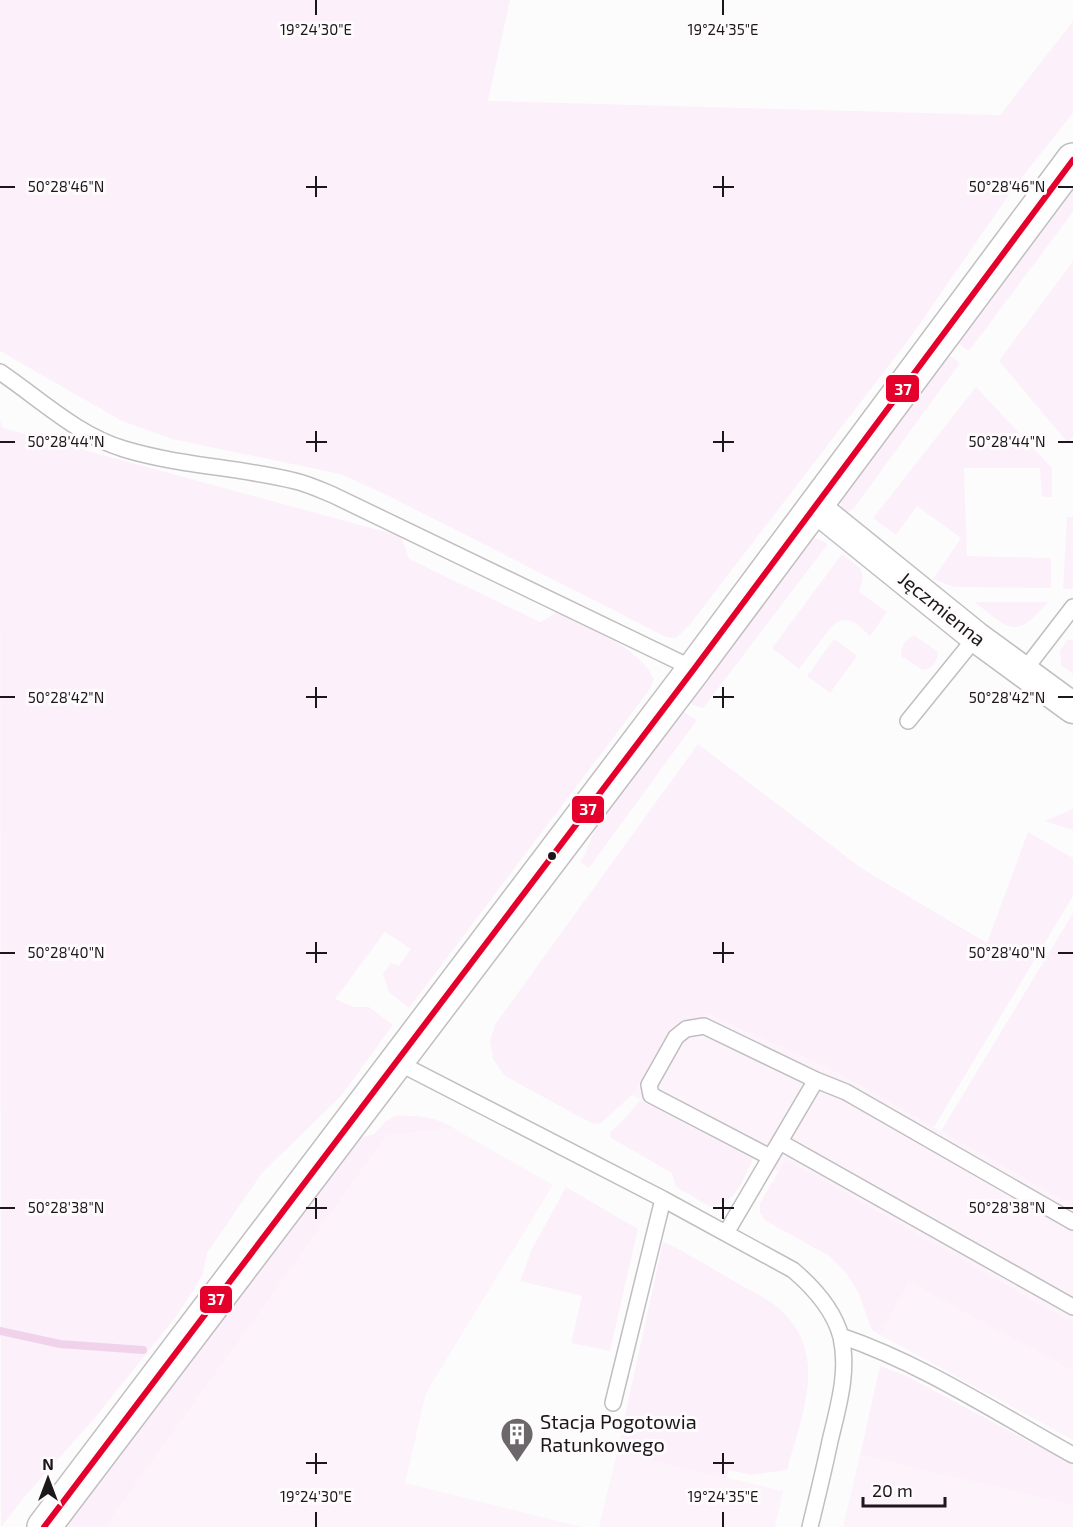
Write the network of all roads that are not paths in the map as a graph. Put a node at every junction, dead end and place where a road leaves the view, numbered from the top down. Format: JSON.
{"nodes":[{"id":1,"x":1073,"y":160,"type":"edge"},
{"id":2,"x":0,"y":372,"type":"edge"},
{"id":3,"x":814,"y":506,"type":"junction"},
{"id":4,"x":1073,"y":607,"type":"edge"},
{"id":5,"x":976,"y":637,"type":"junction"},
{"id":6,"x":694,"y":669,"type":"junction"},
{"id":7,"x":1023,"y":672,"type":"junction"},
{"id":8,"x":1073,"y":708,"type":"edge"},
{"id":9,"x":908,"y":721,"type":"dead end"},
{"id":10,"x":395,"y":1061,"type":"junction"},
{"id":11,"x":816,"y":1080,"type":"junction"},
{"id":12,"x":780,"y":1142,"type":"junction"},
{"id":13,"x":770,"y":1157,"type":"junction"},
{"id":14,"x":663,"y":1199,"type":"junction"},
{"id":15,"x":1073,"y":1222,"type":"edge"},
{"id":16,"x":726,"y":1233,"type":"junction"},
{"id":17,"x":1073,"y":1307,"type":"edge"},
{"id":18,"x":841,"y":1335,"type":"junction"},
{"id":19,"x":613,"y":1403,"type":"dead end"},
{"id":20,"x":1073,"y":1455,"type":"edge"},
{"id":21,"x":44,"y":1527,"type":"edge"},
{"id":22,"x":810,"y":1527,"type":"edge"}],
"edges":[{"from":1,"to":3,"type":"street"},
{"from":2,"to":6,"type":"lane"},
{"from":3,"to":5,"type":"street","name":"Jęczmienna"},
{"from":3,"to":6,"type":"street"},
{"from":4,"to":7,"type":"lane"},
{"from":5,"to":7,"type":"street","name":"Jęczmienna"},
{"from":5,"to":9,"type":"lane"},
{"from":6,"to":10,"type":"street"},
{"from":7,"to":8,"type":"street","name":"Jęczmienna"},
{"from":10,"to":14,"type":"lane"},
{"from":10,"to":21,"type":"street"},
{"from":11,"to":12,"type":"lane"},
{"from":11,"to":13,"type":"lane"},
{"from":11,"to":15,"type":"lane"},
{"from":12,"to":13,"type":"lane"},
{"from":12,"to":17,"type":"lane"},
{"from":13,"to":16,"type":"lane"},
{"from":14,"to":16,"type":"lane"},
{"from":14,"to":19,"type":"lane"},
{"from":16,"to":18,"type":"lane"},
{"from":18,"to":20,"type":"lane"},
{"from":18,"to":22,"type":"lane"}]}
